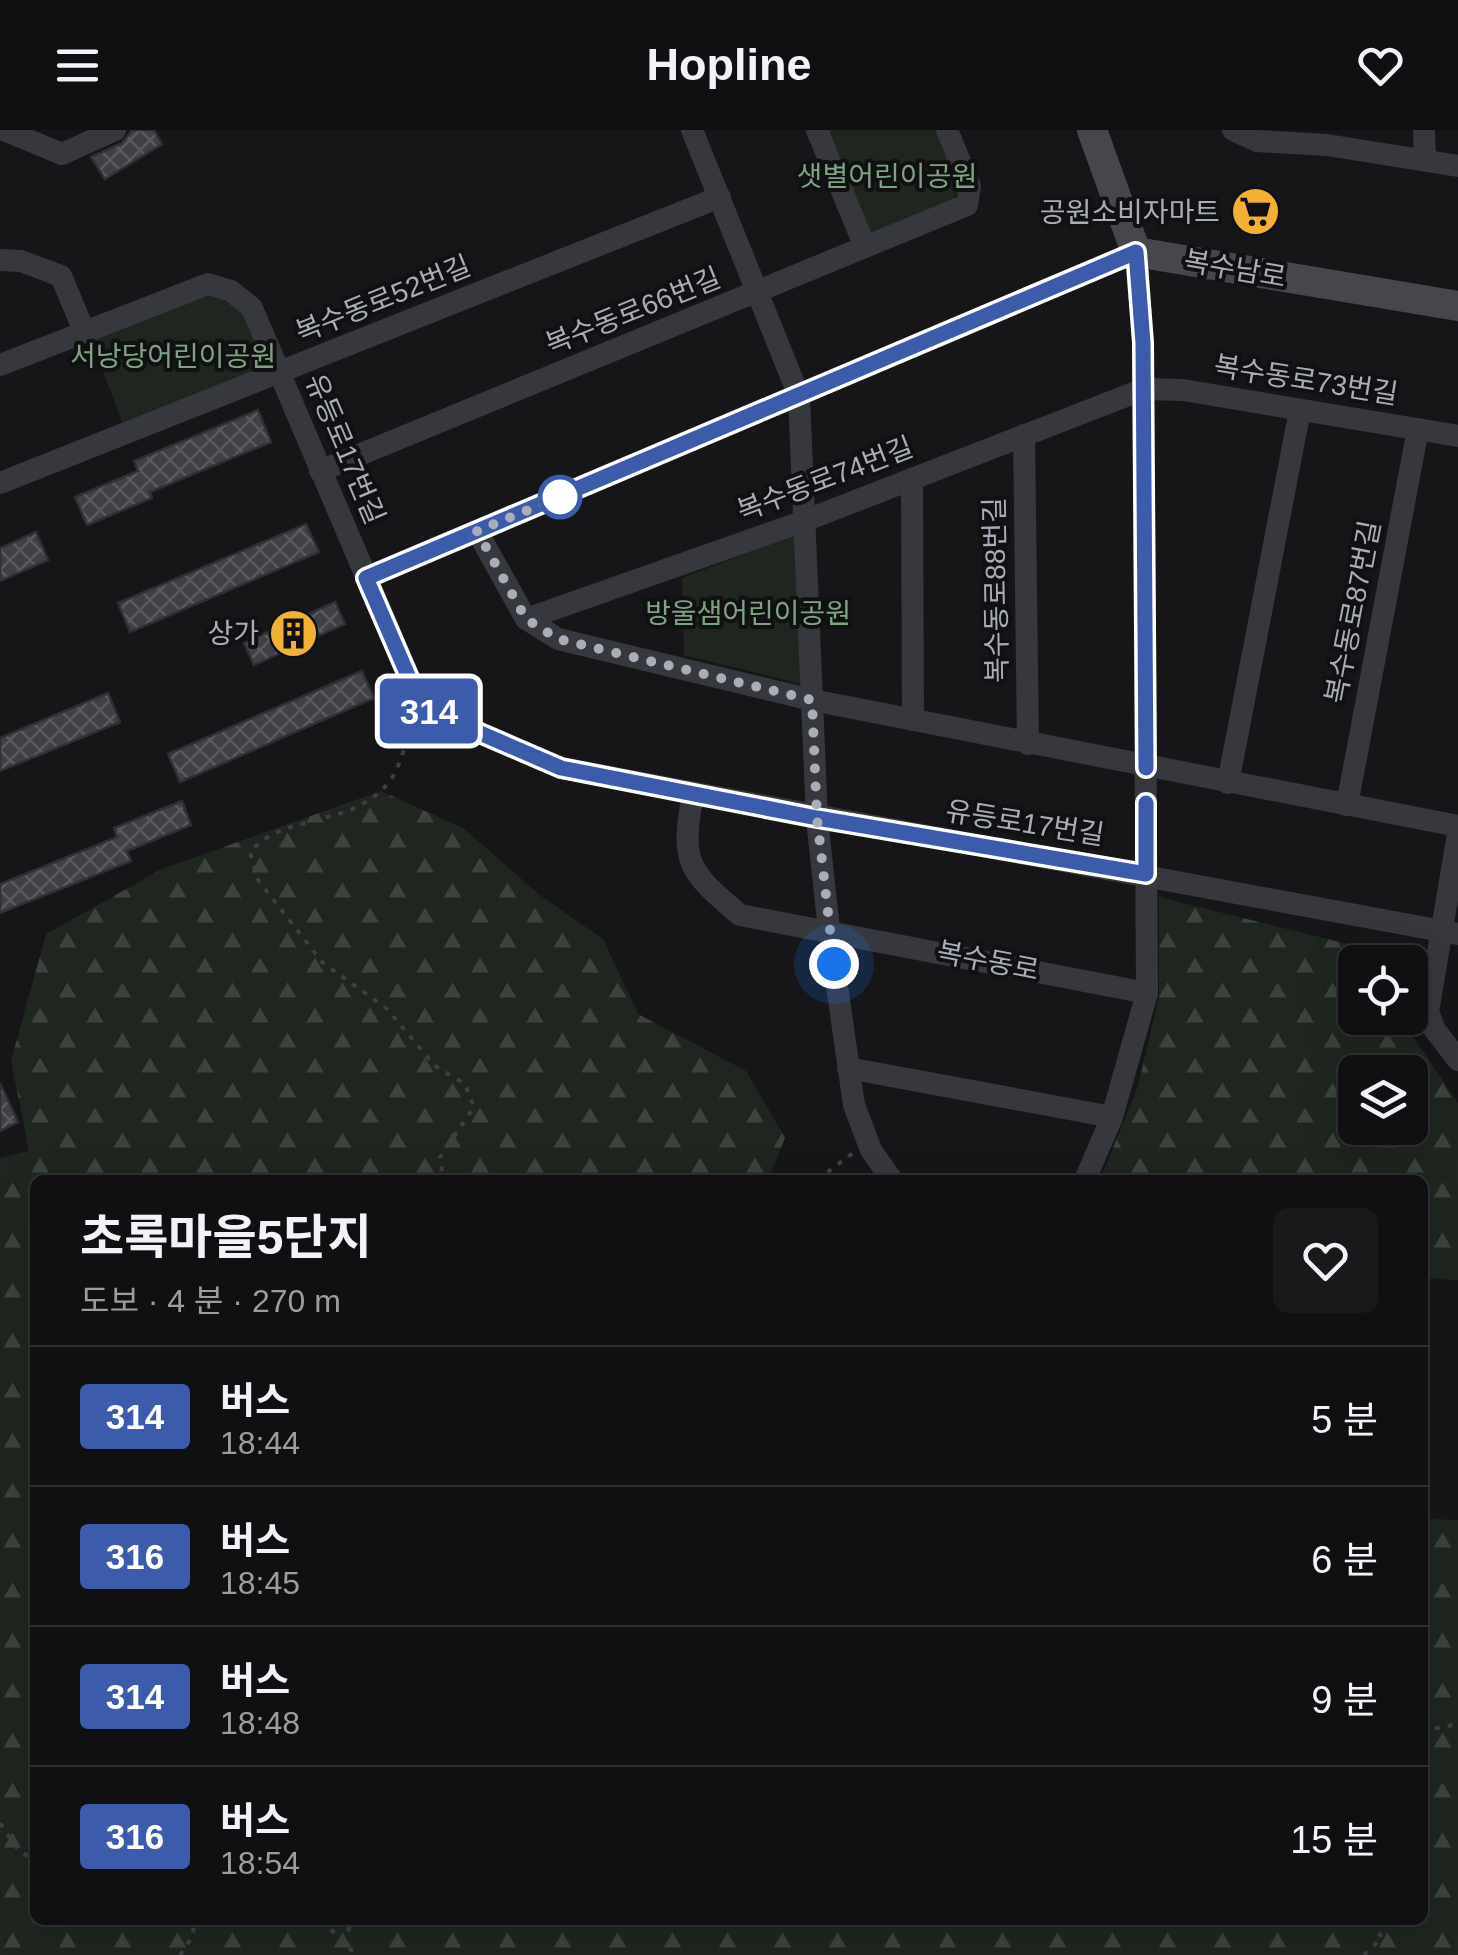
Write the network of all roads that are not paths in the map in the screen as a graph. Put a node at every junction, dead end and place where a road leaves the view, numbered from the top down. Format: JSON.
{"nodes":[{"id":1,"x":4,"y":130,"type":"edge"},
{"id":2,"x":115,"y":130,"type":"edge"},
{"id":3,"x":692,"y":130,"type":"edge"},
{"id":4,"x":817,"y":130,"type":"edge"},
{"id":5,"x":947,"y":130,"type":"edge"},
{"id":6,"x":1092,"y":130,"type":"edge"},
{"id":7,"x":1234,"y":130,"type":"edge"},
{"id":8,"x":1424,"y":130,"type":"edge"},
{"id":9,"x":1327,"y":137,"type":"edge"},
{"id":10,"x":1425,"y":160,"type":"junction"},
{"id":11,"x":1458,"y":166,"type":"edge"},
{"id":12,"x":720,"y":197,"type":"junction"},
{"id":13,"x":865,"y":247,"type":"junction"},
{"id":14,"x":1136,"y":252,"type":"junction"},
{"id":15,"x":0,"y":260,"type":"edge"},
{"id":16,"x":757,"y":292,"type":"junction"},
{"id":17,"x":1458,"y":306,"type":"edge"},
{"id":18,"x":84,"y":330,"type":"junction"},
{"id":19,"x":0,"y":365,"type":"edge"},
{"id":20,"x":280,"y":372,"type":"junction"},
{"id":21,"x":1144,"y":388,"type":"junction"},
{"id":22,"x":799,"y":396,"type":"junction"},
{"id":23,"x":1300,"y":410,"type":"junction"},
{"id":24,"x":1418,"y":429,"type":"junction"},
{"id":25,"x":1024,"y":435,"type":"junction"},
{"id":26,"x":1458,"y":436,"type":"edge"},
{"id":27,"x":320,"y":471,"type":"junction"},
{"id":28,"x":912,"y":479,"type":"junction"},
{"id":29,"x":0,"y":483,"type":"edge"},
{"id":30,"x":804,"y":521,"type":"junction"},
{"id":31,"x":477,"y":531,"type":"junction"},
{"id":32,"x":366,"y":578,"type":"junction"},
{"id":33,"x":526,"y":619,"type":"junction"},
{"id":34,"x":812,"y":700,"type":"junction"},
{"id":35,"x":912,"y":720,"type":"junction"},
{"id":36,"x":1028,"y":744,"type":"junction"},
{"id":37,"x":1146,"y":768,"type":"junction"},
{"id":38,"x":1228,"y":783,"type":"junction"},
{"id":39,"x":693,"y":794,"type":"junction"},
{"id":40,"x":1347,"y":806,"type":"junction"},
{"id":41,"x":817,"y":818,"type":"junction"},
{"id":42,"x":1458,"y":826,"type":"edge"},
{"id":43,"x":1458,"y":834,"type":"edge"},
{"id":44,"x":1146,"y":874,"type":"junction"},
{"id":45,"x":829,"y":930,"type":"junction"},
{"id":46,"x":1449,"y":932,"type":"edge"},
{"id":47,"x":1147,"y":993,"type":"junction"},
{"id":48,"x":1458,"y":1060,"type":"edge"},
{"id":49,"x":848,"y":1068,"type":"junction"},
{"id":50,"x":1112,"y":1117,"type":"junction"},
{"id":51,"x":891,"y":1175,"type":"edge"},
{"id":52,"x":1087,"y":1175,"type":"edge"}],
"edges":[{"from":1,"to":2,"type":"street"},
{"from":3,"to":12,"type":"street"},
{"from":4,"to":13,"type":"street"},
{"from":5,"to":13,"type":"street","name":"복수동로66번길"},
{"from":6,"to":14,"type":"main road"},
{"from":7,"to":9,"type":"street"},
{"from":8,"to":10,"type":"street"},
{"from":9,"to":10,"type":"street"},
{"from":10,"to":11,"type":"street"},
{"from":12,"to":16,"type":"street"},
{"from":12,"to":20,"type":"street","name":"복수동로52번길"},
{"from":13,"to":16,"type":"street","name":"복수동로66번길"},
{"from":14,"to":17,"type":"main road","name":"복수남로"},
{"from":14,"to":21,"type":"street"},
{"from":14,"to":22,"type":"street"},
{"from":15,"to":18,"type":"street"},
{"from":16,"to":22,"type":"street"},
{"from":16,"to":27,"type":"street","name":"복수동로66번길"},
{"from":18,"to":19,"type":"street","name":"유등로17번길"},
{"from":18,"to":20,"type":"street","name":"유등로17번길"},
{"from":20,"to":27,"type":"street","name":"유등로17번길"},
{"from":20,"to":29,"type":"street","name":"복수동로52번길"},
{"from":21,"to":23,"type":"street","name":"복수동로73번길"},
{"from":21,"to":25,"type":"street","name":"복수동로74번길"},
{"from":21,"to":37,"type":"street"},
{"from":22,"to":30,"type":"street"},
{"from":22,"to":31,"type":"street"},
{"from":23,"to":24,"type":"street","name":"복수동로73번길"},
{"from":23,"to":38,"type":"street"},
{"from":24,"to":26,"type":"street","name":"복수동로73번길"},
{"from":24,"to":40,"type":"street","name":"복수동로87번길"},
{"from":25,"to":28,"type":"street","name":"복수동로74번길"},
{"from":25,"to":36,"type":"street","name":"복수동로88번길"},
{"from":27,"to":32,"type":"street","name":"유등로17번길"},
{"from":28,"to":30,"type":"street","name":"복수동로74번길"},
{"from":28,"to":35,"type":"street"},
{"from":30,"to":33,"type":"street","name":"복수동로74번길"},
{"from":30,"to":34,"type":"street"},
{"from":31,"to":32,"type":"street"},
{"from":31,"to":33,"type":"street"},
{"from":32,"to":39,"type":"street","name":"유등로17번길"},
{"from":33,"to":34,"type":"street"},
{"from":34,"to":35,"type":"street"},
{"from":34,"to":41,"type":"street"},
{"from":35,"to":36,"type":"street"},
{"from":36,"to":37,"type":"street"},
{"from":37,"to":38,"type":"street"},
{"from":37,"to":44,"type":"street"},
{"from":38,"to":40,"type":"street"},
{"from":39,"to":41,"type":"street","name":"유등로17번길"},
{"from":39,"to":45,"type":"street","name":"복수동로"},
{"from":40,"to":42,"type":"street"},
{"from":41,"to":44,"type":"street","name":"유등로17번길"},
{"from":41,"to":45,"type":"street"},
{"from":43,"to":46,"type":"street"},
{"from":44,"to":46,"type":"street","name":"유등로17번길"},
{"from":44,"to":47,"type":"street"},
{"from":45,"to":47,"type":"street","name":"복수동로"},
{"from":45,"to":49,"type":"street"},
{"from":46,"to":48,"type":"street"},
{"from":47,"to":50,"type":"street"},
{"from":49,"to":50,"type":"street"},
{"from":49,"to":51,"type":"street"},
{"from":50,"to":52,"type":"street"}]}
